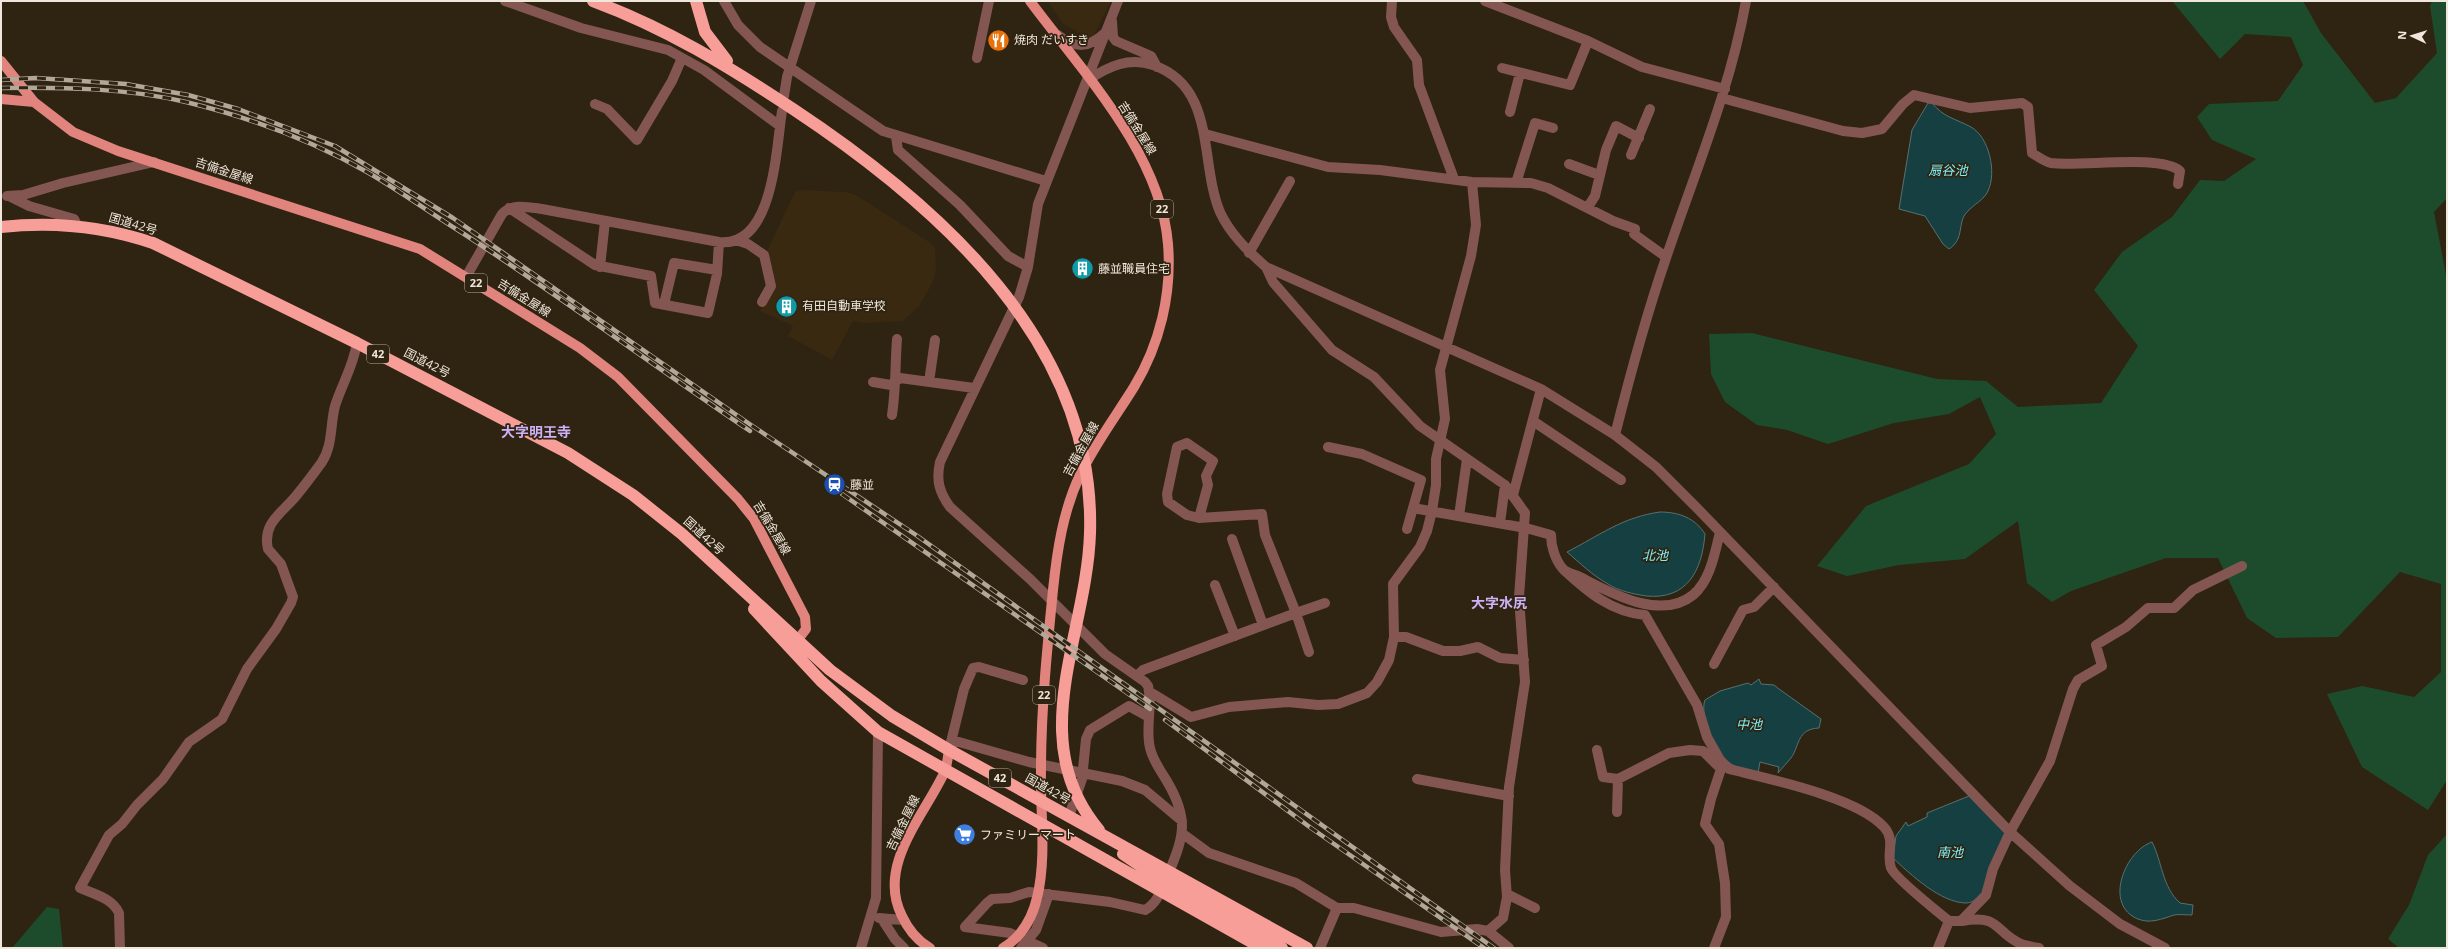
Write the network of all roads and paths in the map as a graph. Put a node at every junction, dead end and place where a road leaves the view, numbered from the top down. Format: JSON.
{"nodes":[{"id":1,"x":505,"y":1,"type":"edge"},
{"id":2,"x":593,"y":1,"type":"edge"},
{"id":3,"x":696,"y":1,"type":"edge"},
{"id":4,"x":724,"y":1,"type":"edge"},
{"id":5,"x":811,"y":1,"type":"edge"},
{"id":6,"x":989,"y":1,"type":"edge"},
{"id":7,"x":1030,"y":1,"type":"edge"},
{"id":8,"x":1118,"y":1,"type":"edge"},
{"id":9,"x":1392,"y":1,"type":"edge"},
{"id":10,"x":1485,"y":1,"type":"edge"},
{"id":11,"x":1746,"y":1,"type":"edge"},
{"id":12,"x":1112,"y":15,"type":"junction"},
{"id":13,"x":1048,"y":25,"type":"junction"},
{"id":14,"x":1106,"y":32,"type":"junction"},
{"id":15,"x":1588,"y":41,"type":"junction"},
{"id":16,"x":682,"y":58,"type":"junction"},
{"id":17,"x":976,"y":58,"type":"dead end"},
{"id":18,"x":1,"y":61,"type":"edge"},
{"id":19,"x":1157,"y":67,"type":"junction"},
{"id":20,"x":1502,"y":68,"type":"dead end"},
{"id":21,"x":790,"y":69,"type":"junction"},
{"id":22,"x":1520,"y":73,"type":"junction"},
{"id":23,"x":741,"y":75,"type":"junction"},
{"id":24,"x":1088,"y":80,"type":"junction"},
{"id":25,"x":1723,"y":94,"type":"junction"},
{"id":26,"x":784,"y":96,"type":"dead end"},
{"id":27,"x":1,"y":99,"type":"edge"},
{"id":28,"x":34,"y":102,"type":"junction"},
{"id":29,"x":595,"y":104,"type":"dead end"},
{"id":30,"x":1650,"y":109,"type":"dead end"},
{"id":31,"x":782,"y":111,"type":"dead end"},
{"id":32,"x":1510,"y":112,"type":"dead end"},
{"id":33,"x":780,"y":126,"type":"junction"},
{"id":34,"x":1553,"y":128,"type":"dead end"},
{"id":35,"x":1205,"y":134,"type":"junction"},
{"id":36,"x":896,"y":137,"type":"junction"},
{"id":37,"x":1640,"y":138,"type":"junction"},
{"id":38,"x":1631,"y":155,"type":"dead end"},
{"id":39,"x":154,"y":162,"type":"junction"},
{"id":40,"x":1569,"y":164,"type":"dead end"},
{"id":41,"x":1599,"y":175,"type":"junction"},
{"id":42,"x":1454,"y":179,"type":"junction"},
{"id":43,"x":1046,"y":181,"type":"junction"},
{"id":44,"x":1290,"y":181,"type":"dead end"},
{"id":45,"x":1472,"y":182,"type":"junction"},
{"id":46,"x":1516,"y":183,"type":"junction"},
{"id":47,"x":2178,"y":184,"type":"dead end"},
{"id":48,"x":4,"y":196,"type":"edge"},
{"id":49,"x":1588,"y":207,"type":"junction"},
{"id":50,"x":509,"y":208,"type":"junction"},
{"id":51,"x":605,"y":221,"type":"junction"},
{"id":52,"x":77,"y":225,"type":"junction"},
{"id":53,"x":1,"y":227,"type":"edge"},
{"id":54,"x":736,"y":240,"type":"junction"},
{"id":55,"x":719,"y":242,"type":"junction"},
{"id":56,"x":1249,"y":253,"type":"junction"},
{"id":57,"x":1666,"y":258,"type":"junction"},
{"id":58,"x":600,"y":267,"type":"junction"},
{"id":59,"x":1028,"y":267,"type":"junction"},
{"id":60,"x":1266,"y":267,"type":"junction"},
{"id":61,"x":717,"y":270,"type":"junction"},
{"id":62,"x":466,"y":277,"type":"junction"},
{"id":63,"x":762,"y":302,"type":"dead end"},
{"id":64,"x":664,"y":304,"type":"junction"},
{"id":65,"x":898,"y":339,"type":"dead end"},
{"id":66,"x":935,"y":340,"type":"dead end"},
{"id":67,"x":357,"y":343,"type":"junction"},
{"id":68,"x":1446,"y":346,"type":"junction"},
{"id":69,"x":896,"y":381,"type":"junction"},
{"id":70,"x":873,"y":382,"type":"dead end"},
{"id":71,"x":928,"y":382,"type":"junction"},
{"id":72,"x":974,"y":388,"type":"junction"},
{"id":73,"x":1541,"y":389,"type":"junction"},
{"id":74,"x":892,"y":415,"type":"dead end"},
{"id":75,"x":1533,"y":421,"type":"junction"},
{"id":76,"x":1615,"y":435,"type":"junction"},
{"id":77,"x":1440,"y":441,"type":"junction"},
{"id":78,"x":1328,"y":447,"type":"dead end"},
{"id":79,"x":1467,"y":459,"type":"junction"},
{"id":80,"x":1621,"y":480,"type":"dead end"},
{"id":81,"x":1505,"y":485,"type":"junction"},
{"id":82,"x":1514,"y":495,"type":"junction"},
{"id":83,"x":1413,"y":508,"type":"junction"},
{"id":84,"x":1432,"y":511,"type":"junction"},
{"id":85,"x":1459,"y":516,"type":"junction"},
{"id":86,"x":1199,"y":518,"type":"junction"},
{"id":87,"x":1500,"y":524,"type":"junction"},
{"id":88,"x":1526,"y":528,"type":"junction"},
{"id":89,"x":1407,"y":529,"type":"dead end"},
{"id":90,"x":1720,"y":532,"type":"junction"},
{"id":91,"x":1232,"y":539,"type":"dead end"},
{"id":92,"x":2242,"y":566,"type":"dead end"},
{"id":93,"x":1564,"y":570,"type":"junction"},
{"id":94,"x":1215,"y":585,"type":"dead end"},
{"id":95,"x":1774,"y":586,"type":"junction"},
{"id":96,"x":1325,"y":603,"type":"dead end"},
{"id":97,"x":1296,"y":614,"type":"junction"},
{"id":98,"x":1263,"y":625,"type":"junction"},
{"id":99,"x":1235,"y":636,"type":"junction"},
{"id":100,"x":1394,"y":637,"type":"junction"},
{"id":101,"x":794,"y":645,"type":"junction"},
{"id":102,"x":1309,"y":652,"type":"dead end"},
{"id":103,"x":1524,"y":660,"type":"junction"},
{"id":104,"x":1714,"y":664,"type":"dead end"},
{"id":105,"x":1137,"y":676,"type":"junction"},
{"id":106,"x":1023,"y":680,"type":"dead end"},
{"id":107,"x":1150,"y":692,"type":"junction"},
{"id":108,"x":1149,"y":717,"type":"junction"},
{"id":109,"x":878,"y":732,"type":"junction"},
{"id":110,"x":951,"y":745,"type":"junction"},
{"id":111,"x":1597,"y":750,"type":"dead end"},
{"id":112,"x":1721,"y":766,"type":"junction"},
{"id":113,"x":945,"y":770,"type":"junction"},
{"id":114,"x":1083,"y":773,"type":"junction"},
{"id":115,"x":1417,"y":779,"type":"dead end"},
{"id":116,"x":1618,"y":779,"type":"junction"},
{"id":117,"x":1509,"y":796,"type":"junction"},
{"id":118,"x":1617,"y":812,"type":"dead end"},
{"id":119,"x":1069,"y":816,"type":"junction"},
{"id":120,"x":1183,"y":822,"type":"junction"},
{"id":121,"x":2010,"y":832,"type":"junction"},
{"id":122,"x":1183,"y":834,"type":"junction"},
{"id":123,"x":1169,"y":871,"type":"junction"},
{"id":124,"x":1160,"y":892,"type":"junction"},
{"id":125,"x":1049,"y":894,"type":"junction"},
{"id":126,"x":1506,"y":894,"type":"junction"},
{"id":127,"x":1337,"y":908,"type":"junction"},
{"id":128,"x":1535,"y":908,"type":"dead end"},
{"id":129,"x":870,"y":918,"type":"junction"},
{"id":130,"x":882,"y":919,"type":"junction"},
{"id":131,"x":903,"y":920,"type":"junction"},
{"id":132,"x":1961,"y":921,"type":"junction"},
{"id":133,"x":1949,"y":922,"type":"junction"},
{"id":134,"x":1488,"y":931,"type":"junction"},
{"id":135,"x":1029,"y":940,"type":"junction"},
{"id":136,"x":120,"y":948,"type":"edge"},
{"id":137,"x":861,"y":948,"type":"edge"},
{"id":138,"x":904,"y":948,"type":"edge"},
{"id":139,"x":930,"y":948,"type":"edge"},
{"id":140,"x":1004,"y":948,"type":"edge"},
{"id":141,"x":1021,"y":948,"type":"edge"},
{"id":142,"x":1043,"y":948,"type":"edge"},
{"id":143,"x":1262,"y":948,"type":"edge"},
{"id":144,"x":1282,"y":948,"type":"edge"},
{"id":145,"x":1307,"y":948,"type":"edge"},
{"id":146,"x":1320,"y":948,"type":"edge"},
{"id":147,"x":1509,"y":948,"type":"edge"},
{"id":148,"x":1714,"y":948,"type":"edge"},
{"id":149,"x":1938,"y":948,"type":"edge"},
{"id":150,"x":2039,"y":948,"type":"edge"},
{"id":151,"x":2165,"y":948,"type":"edge"}],
"edges":[{"from":1,"to":16,"type":"street"},
{"from":2,"to":23,"type":"highway"},
{"from":3,"to":23,"type":"highway"},
{"from":4,"to":21,"type":"street"},
{"from":5,"to":21,"type":"street"},
{"from":6,"to":17,"type":"street"},
{"from":7,"to":13,"type":"main road","name":"吉備金屋線","number":"22"},
{"from":8,"to":12,"type":"street"},
{"from":9,"to":42,"type":"street"},
{"from":10,"to":15,"type":"street"},
{"from":11,"to":25,"type":"street"},
{"from":12,"to":14,"type":"street"},
{"from":12,"to":19,"type":"street"},
{"from":13,"to":14,"type":"street"},
{"from":13,"to":24,"type":"main road","name":"吉備金屋線","number":"22"},
{"from":14,"to":24,"type":"street"},
{"from":15,"to":22,"type":"street"},
{"from":15,"to":25,"type":"street"},
{"from":16,"to":29,"type":"street"},
{"from":16,"to":33,"type":"street"},
{"from":18,"to":28,"type":"main road","name":"吉備金屋線"},
{"from":19,"to":24,"type":"street"},
{"from":19,"to":35,"type":"street"},
{"from":20,"to":22,"type":"street"},
{"from":21,"to":26,"type":"street"},
{"from":21,"to":36,"type":"street"},
{"from":22,"to":32,"type":"street"},
{"from":23,"to":144,"type":"highway"},
{"from":24,"to":43,"type":"street"},
{"from":24,"to":140,"type":"main road","name":"吉備金屋線","number":"22"},
{"from":25,"to":47,"type":"street"},
{"from":25,"to":57,"type":"street"},
{"from":27,"to":28,"type":"main road"},
{"from":28,"to":39,"type":"main road","name":"吉備金屋線","number":"22"},
{"from":30,"to":37,"type":"street"},
{"from":31,"to":33,"type":"street"},
{"from":33,"to":54,"type":"street"},
{"from":34,"to":46,"type":"street"},
{"from":35,"to":42,"type":"street"},
{"from":35,"to":56,"type":"street"},
{"from":36,"to":43,"type":"street"},
{"from":36,"to":59,"type":"street"},
{"from":37,"to":38,"type":"street"},
{"from":37,"to":41,"type":"street"},
{"from":39,"to":48,"type":"street"},
{"from":39,"to":62,"type":"main road","name":"吉備金屋線","number":"22"},
{"from":40,"to":41,"type":"street"},
{"from":41,"to":49,"type":"street"},
{"from":42,"to":45,"type":"street"},
{"from":43,"to":59,"type":"street"},
{"from":44,"to":56,"type":"street"},
{"from":45,"to":46,"type":"street"},
{"from":45,"to":68,"type":"street"},
{"from":46,"to":49,"type":"street"},
{"from":48,"to":52,"type":"street"},
{"from":49,"to":57,"type":"street"},
{"from":50,"to":51,"type":"street"},
{"from":50,"to":58,"type":"street"},
{"from":50,"to":62,"type":"street"},
{"from":51,"to":55,"type":"street"},
{"from":51,"to":58,"type":"street"},
{"from":52,"to":53,"type":"highway","name":"国道42号","number":"42"},
{"from":52,"to":67,"type":"highway","name":"国道42号","number":"42"},
{"from":54,"to":55,"type":"street"},
{"from":54,"to":63,"type":"street"},
{"from":55,"to":61,"type":"street"},
{"from":56,"to":60,"type":"street"},
{"from":57,"to":76,"type":"street"},
{"from":58,"to":64,"type":"street"},
{"from":59,"to":72,"type":"street"},
{"from":60,"to":68,"type":"street"},
{"from":60,"to":77,"type":"street"},
{"from":61,"to":64,"type":"street"},
{"from":61,"to":64,"type":"street"},
{"from":62,"to":101,"type":"main road","name":"吉備金屋線","number":"22"},
{"from":65,"to":69,"type":"street"},
{"from":66,"to":71,"type":"street"},
{"from":67,"to":101,"type":"highway","name":"国道42号","number":"42"},
{"from":67,"to":136,"type":"street"},
{"from":68,"to":73,"type":"street"},
{"from":68,"to":77,"type":"street"},
{"from":69,"to":70,"type":"street"},
{"from":69,"to":71,"type":"street"},
{"from":69,"to":74,"type":"street"},
{"from":71,"to":72,"type":"street"},
{"from":72,"to":105,"type":"street"},
{"from":73,"to":75,"type":"street"},
{"from":73,"to":76,"type":"street"},
{"from":75,"to":80,"type":"street"},
{"from":75,"to":82,"type":"street"},
{"from":76,"to":90,"type":"street"},
{"from":77,"to":79,"type":"street"},
{"from":77,"to":84,"type":"street"},
{"from":78,"to":83,"type":"street"},
{"from":79,"to":81,"type":"street"},
{"from":79,"to":85,"type":"street"},
{"from":81,"to":82,"type":"street"},
{"from":81,"to":87,"type":"street"},
{"from":82,"to":88,"type":"street"},
{"from":83,"to":84,"type":"street"},
{"from":83,"to":89,"type":"street"},
{"from":84,"to":85,"type":"street"},
{"from":84,"to":100,"type":"street"},
{"from":85,"to":87,"type":"street"},
{"from":86,"to":86,"type":"street"},
{"from":86,"to":97,"type":"street"},
{"from":87,"to":88,"type":"street"},
{"from":88,"to":93,"type":"street"},
{"from":88,"to":103,"type":"street"},
{"from":90,"to":93,"type":"street"},
{"from":90,"to":95,"type":"street"},
{"from":91,"to":98,"type":"street"},
{"from":92,"to":121,"type":"street"},
{"from":93,"to":112,"type":"street"},
{"from":94,"to":99,"type":"street"},
{"from":95,"to":104,"type":"street"},
{"from":95,"to":121,"type":"street"},
{"from":96,"to":97,"type":"street"},
{"from":97,"to":98,"type":"street"},
{"from":97,"to":102,"type":"street"},
{"from":98,"to":99,"type":"street"},
{"from":99,"to":105,"type":"street"},
{"from":100,"to":103,"type":"street"},
{"from":100,"to":107,"type":"street"},
{"from":101,"to":109,"type":"highway","name":"国道42号","number":"42"},
{"from":101,"to":110,"type":"highway","name":"国道42号","number":"42"},
{"from":103,"to":117,"type":"street"},
{"from":105,"to":107,"type":"street"},
{"from":106,"to":110,"type":"street"},
{"from":107,"to":108,"type":"street"},
{"from":108,"to":114,"type":"street"},
{"from":108,"to":120,"type":"street"},
{"from":109,"to":113,"type":"highway","name":"国道42号","number":"42"},
{"from":109,"to":129,"type":"street"},
{"from":110,"to":113,"type":"main road","name":"吉備金屋線"},
{"from":110,"to":114,"type":"street"},
{"from":110,"to":119,"type":"highway","name":"国道42号","number":"42"},
{"from":111,"to":116,"type":"street"},
{"from":112,"to":116,"type":"street"},
{"from":112,"to":133,"type":"street"},
{"from":112,"to":148,"type":"street"},
{"from":113,"to":124,"type":"highway","name":"国道42号","number":"42"},
{"from":113,"to":131,"type":"main road","name":"吉備金屋線"},
{"from":114,"to":119,"type":"street"},
{"from":114,"to":120,"type":"street"},
{"from":115,"to":117,"type":"street"},
{"from":116,"to":118,"type":"street"},
{"from":117,"to":126,"type":"street"},
{"from":119,"to":123,"type":"highway","name":"国道42号","number":"42"},
{"from":120,"to":122,"type":"street"},
{"from":121,"to":132,"type":"street"},
{"from":121,"to":151,"type":"street"},
{"from":122,"to":123,"type":"street"},
{"from":122,"to":127,"type":"street"},
{"from":123,"to":124,"type":"street"},
{"from":123,"to":145,"type":"highway","name":"国道42号","number":"42"},
{"from":124,"to":125,"type":"street"},
{"from":124,"to":143,"type":"highway","name":"国道42号","number":"42"},
{"from":125,"to":135,"type":"street"},
{"from":125,"to":135,"type":"street"},
{"from":126,"to":128,"type":"street"},
{"from":126,"to":134,"type":"street"},
{"from":127,"to":134,"type":"street"},
{"from":127,"to":146,"type":"street"},
{"from":129,"to":130,"type":"street"},
{"from":129,"to":137,"type":"street"},
{"from":130,"to":131,"type":"street"},
{"from":130,"to":138,"type":"street"},
{"from":131,"to":139,"type":"main road","name":"吉備金屋線"},
{"from":132,"to":133,"type":"street"},
{"from":132,"to":150,"type":"street"},
{"from":133,"to":149,"type":"street"},
{"from":134,"to":147,"type":"street"},
{"from":135,"to":141,"type":"street"},
{"from":135,"to":142,"type":"street"}]}
